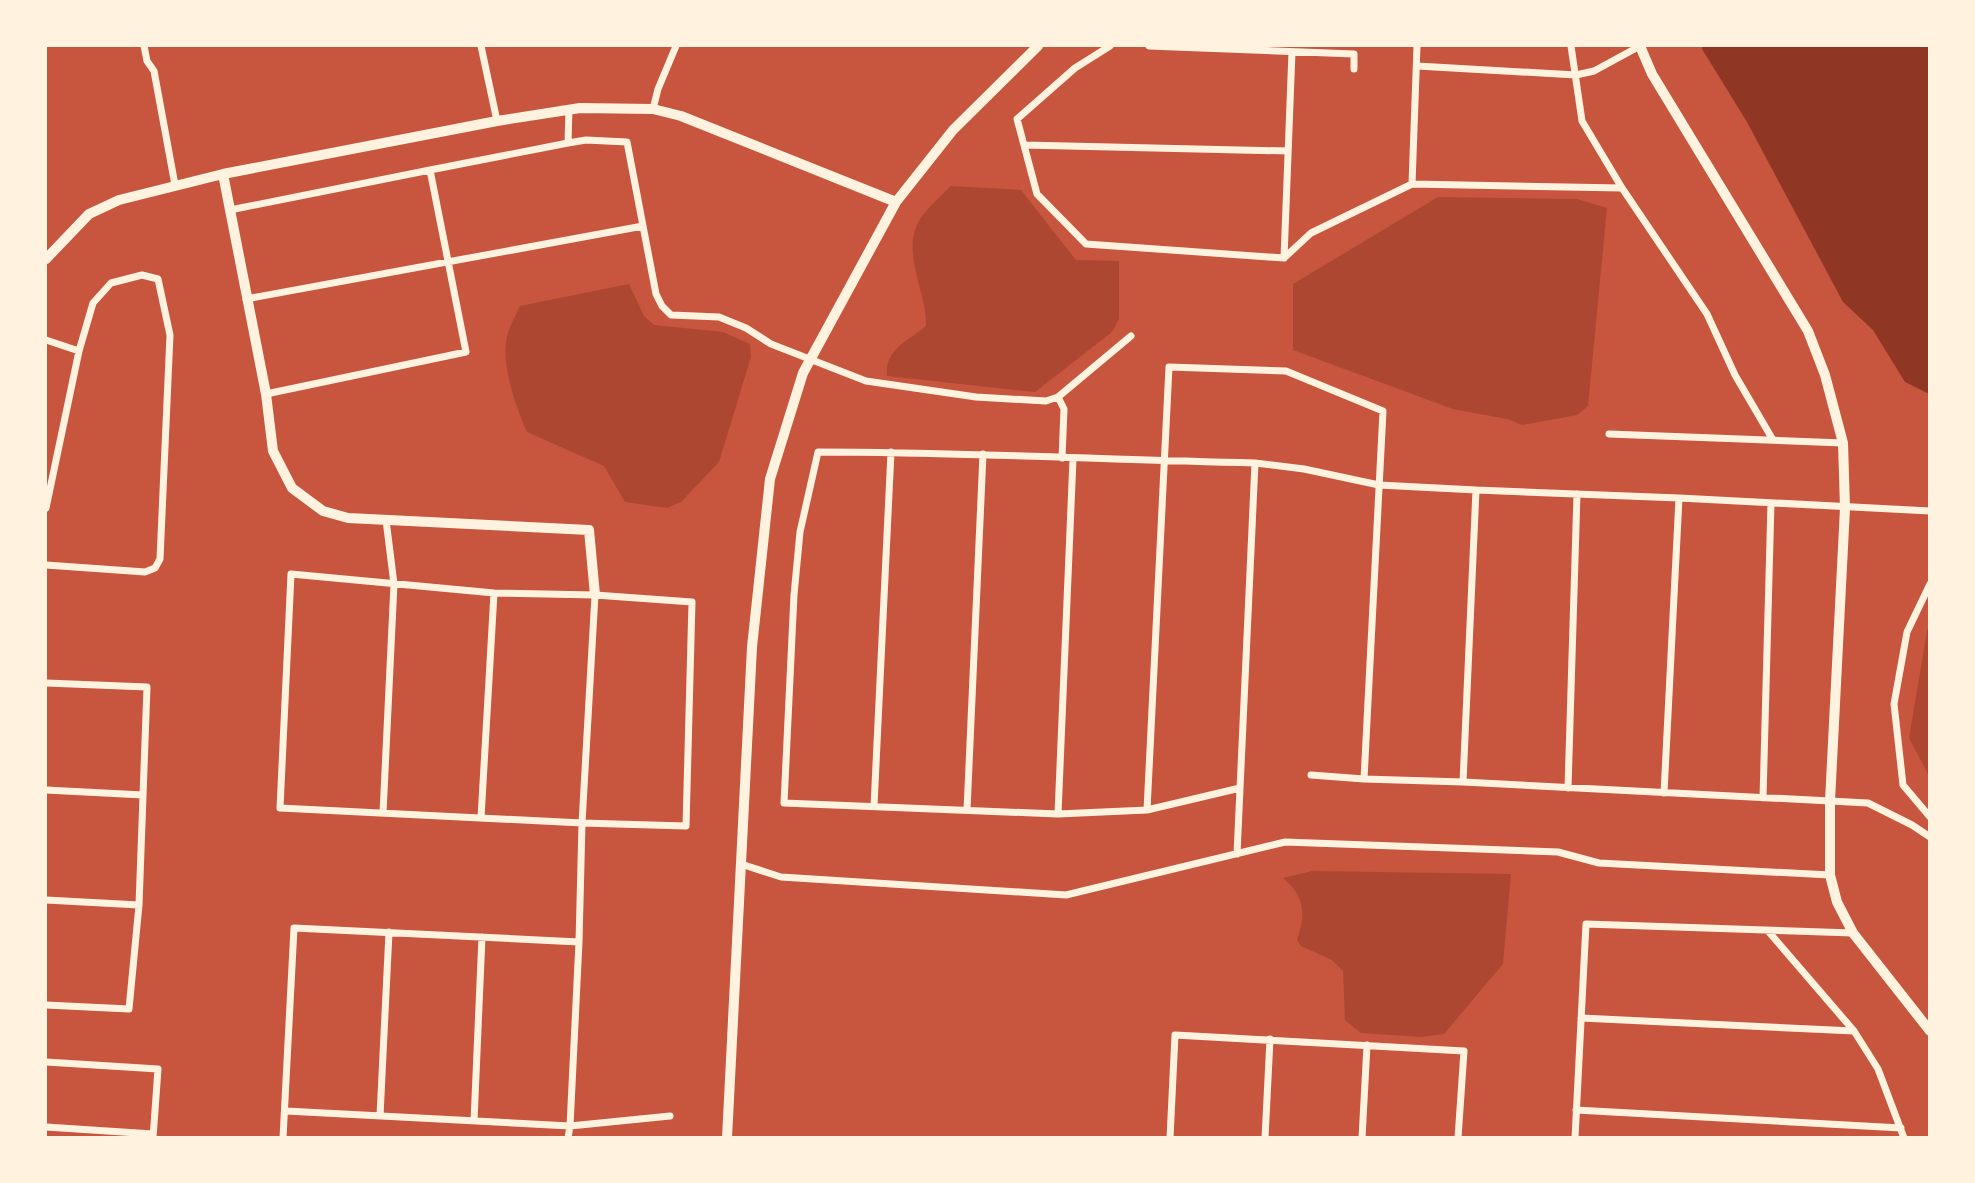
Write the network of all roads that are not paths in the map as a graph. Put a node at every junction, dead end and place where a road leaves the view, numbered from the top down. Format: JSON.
{"nodes":[{"id":1,"x":145,"y":46,"type":"edge"},
{"id":2,"x":481,"y":46,"type":"edge"},
{"id":3,"x":676,"y":46,"type":"edge"},
{"id":4,"x":1038,"y":46,"type":"edge"},
{"id":5,"x":1110,"y":46,"type":"edge"},
{"id":6,"x":1149,"y":46,"type":"edge"},
{"id":7,"x":1418,"y":46,"type":"edge"},
{"id":8,"x":1571,"y":46,"type":"edge"},
{"id":9,"x":1640,"y":46,"type":"edge"},
{"id":10,"x":1247,"y":48,"type":"edge"},
{"id":11,"x":1310,"y":49,"type":"edge"},
{"id":12,"x":1292,"y":52,"type":"junction"},
{"id":13,"x":1417,"y":66,"type":"junction"},
{"id":14,"x":1354,"y":69,"type":"dead end"},
{"id":15,"x":1576,"y":75,"type":"junction"},
{"id":16,"x":653,"y":108,"type":"junction"},
{"id":17,"x":569,"y":109,"type":"junction"},
{"id":18,"x":497,"y":121,"type":"junction"},
{"id":19,"x":568,"y":143,"type":"junction"},
{"id":20,"x":1024,"y":145,"type":"junction"},
{"id":21,"x":1288,"y":151,"type":"junction"},
{"id":22,"x":430,"y":170,"type":"junction"},
{"id":23,"x":223,"y":174,"type":"junction"},
{"id":24,"x":175,"y":184,"type":"junction"},
{"id":25,"x":1412,"y":184,"type":"junction"},
{"id":26,"x":1622,"y":188,"type":"junction"},
{"id":27,"x":896,"y":202,"type":"junction"},
{"id":28,"x":230,"y":211,"type":"junction"},
{"id":29,"x":643,"y":226,"type":"junction"},
{"id":30,"x":1284,"y":258,"type":"junction"},
{"id":31,"x":46,"y":259,"type":"edge"},
{"id":32,"x":447,"y":262,"type":"junction"},
{"id":33,"x":247,"y":299,"type":"junction"},
{"id":34,"x":1131,"y":336,"type":"dead end"},
{"id":35,"x":46,"y":340,"type":"edge"},
{"id":36,"x":79,"y":351,"type":"junction"},
{"id":37,"x":266,"y":394,"type":"junction"},
{"id":38,"x":1058,"y":397,"type":"junction"},
{"id":39,"x":1609,"y":434,"type":"dead end"},
{"id":40,"x":1773,"y":440,"type":"junction"},
{"id":41,"x":1843,"y":443,"type":"junction"},
{"id":42,"x":891,"y":452,"type":"junction"},
{"id":43,"x":983,"y":454,"type":"junction"},
{"id":44,"x":1062,"y":458,"type":"junction"},
{"id":45,"x":1073,"y":459,"type":"junction"},
{"id":46,"x":1164,"y":461,"type":"junction"},
{"id":47,"x":1255,"y":463,"type":"junction"},
{"id":48,"x":1379,"y":485,"type":"junction"},
{"id":49,"x":1476,"y":490,"type":"junction"},
{"id":50,"x":1577,"y":494,"type":"junction"},
{"id":51,"x":1679,"y":498,"type":"junction"},
{"id":52,"x":1771,"y":503,"type":"junction"},
{"id":53,"x":46,"y":508,"type":"edge"},
{"id":54,"x":1845,"y":508,"type":"junction"},
{"id":55,"x":1930,"y":511,"type":"edge"},
{"id":56,"x":386,"y":520,"type":"junction"},
{"id":57,"x":46,"y":565,"type":"edge"},
{"id":58,"x":394,"y":583,"type":"junction"},
{"id":59,"x":1930,"y":584,"type":"edge"},
{"id":60,"x":494,"y":593,"type":"junction"},
{"id":61,"x":595,"y":595,"type":"junction"},
{"id":62,"x":46,"y":682,"type":"edge"},
{"id":63,"x":1311,"y":775,"type":"dead end"},
{"id":64,"x":1364,"y":779,"type":"junction"},
{"id":65,"x":1463,"y":782,"type":"junction"},
{"id":66,"x":1240,"y":788,"type":"junction"},
{"id":67,"x":1568,"y":788,"type":"junction"},
{"id":68,"x":46,"y":790,"type":"edge"},
{"id":69,"x":1664,"y":793,"type":"junction"},
{"id":70,"x":143,"y":795,"type":"junction"},
{"id":71,"x":1763,"y":798,"type":"junction"},
{"id":72,"x":1830,"y":802,"type":"junction"},
{"id":73,"x":874,"y":806,"type":"junction"},
{"id":74,"x":967,"y":810,"type":"junction"},
{"id":75,"x":1147,"y":810,"type":"junction"},
{"id":76,"x":383,"y":813,"type":"junction"},
{"id":77,"x":1058,"y":814,"type":"junction"},
{"id":78,"x":1930,"y":817,"type":"edge"},
{"id":79,"x":481,"y":818,"type":"junction"},
{"id":80,"x":582,"y":824,"type":"junction"},
{"id":81,"x":1930,"y":837,"type":"edge"},
{"id":82,"x":1237,"y":854,"type":"junction"},
{"id":83,"x":741,"y":864,"type":"junction"},
{"id":84,"x":1830,"y":875,"type":"junction"},
{"id":85,"x":46,"y":900,"type":"edge"},
{"id":86,"x":139,"y":905,"type":"junction"},
{"id":87,"x":1768,"y":931,"type":"junction"},
{"id":88,"x":389,"y":932,"type":"junction"},
{"id":89,"x":1853,"y":933,"type":"junction"},
{"id":90,"x":482,"y":937,"type":"junction"},
{"id":91,"x":579,"y":942,"type":"junction"},
{"id":92,"x":46,"y":1005,"type":"edge"},
{"id":93,"x":1581,"y":1018,"type":"junction"},
{"id":94,"x":1854,"y":1031,"type":"junction"},
{"id":95,"x":1930,"y":1031,"type":"edge"},
{"id":96,"x":1270,"y":1039,"type":"junction"},
{"id":97,"x":1367,"y":1045,"type":"junction"},
{"id":98,"x":46,"y":1062,"type":"edge"},
{"id":99,"x":1576,"y":1110,"type":"junction"},
{"id":100,"x":286,"y":1111,"type":"junction"},
{"id":101,"x":380,"y":1116,"type":"junction"},
{"id":102,"x":670,"y":1116,"type":"dead end"},
{"id":103,"x":474,"y":1121,"type":"junction"},
{"id":104,"x":570,"y":1126,"type":"junction"},
{"id":105,"x":46,"y":1127,"type":"edge"},
{"id":106,"x":1901,"y":1128,"type":"junction"},
{"id":107,"x":153,"y":1136,"type":"edge"},
{"id":108,"x":283,"y":1138,"type":"edge"},
{"id":109,"x":568,"y":1138,"type":"edge"},
{"id":110,"x":727,"y":1138,"type":"edge"},
{"id":111,"x":1170,"y":1138,"type":"edge"},
{"id":112,"x":1265,"y":1138,"type":"edge"},
{"id":113,"x":1362,"y":1138,"type":"edge"},
{"id":114,"x":1458,"y":1138,"type":"edge"},
{"id":115,"x":1575,"y":1138,"type":"edge"},
{"id":116,"x":1904,"y":1138,"type":"edge"}],
"edges":[{"from":1,"to":24,"type":"street"},
{"from":2,"to":18,"type":"street"},
{"from":3,"to":16,"type":"street"},
{"from":4,"to":27,"type":"street"},
{"from":5,"to":20,"type":"street"},
{"from":6,"to":10,"type":"street"},
{"from":7,"to":13,"type":"street"},
{"from":8,"to":15,"type":"street"},
{"from":9,"to":15,"type":"street"},
{"from":9,"to":41,"type":"street"},
{"from":10,"to":12,"type":"street"},
{"from":11,"to":12,"type":"street"},
{"from":11,"to":14,"type":"street"},
{"from":12,"to":21,"type":"street"},
{"from":13,"to":15,"type":"street"},
{"from":13,"to":25,"type":"street"},
{"from":15,"to":26,"type":"street"},
{"from":16,"to":17,"type":"street"},
{"from":16,"to":27,"type":"street"},
{"from":17,"to":18,"type":"street"},
{"from":17,"to":19,"type":"street"},
{"from":18,"to":23,"type":"street"},
{"from":19,"to":22,"type":"street"},
{"from":19,"to":29,"type":"street"},
{"from":20,"to":21,"type":"street"},
{"from":20,"to":30,"type":"street"},
{"from":21,"to":30,"type":"street"},
{"from":22,"to":28,"type":"street"},
{"from":22,"to":32,"type":"street"},
{"from":23,"to":24,"type":"street"},
{"from":23,"to":28,"type":"street"},
{"from":24,"to":31,"type":"street"},
{"from":25,"to":26,"type":"street"},
{"from":25,"to":30,"type":"street"},
{"from":26,"to":40,"type":"street"},
{"from":27,"to":83,"type":"street"},
{"from":28,"to":33,"type":"street"},
{"from":29,"to":32,"type":"street"},
{"from":29,"to":38,"type":"street"},
{"from":32,"to":33,"type":"street"},
{"from":32,"to":37,"type":"street"},
{"from":33,"to":37,"type":"street"},
{"from":34,"to":38,"type":"street"},
{"from":35,"to":36,"type":"street"},
{"from":36,"to":53,"type":"street"},
{"from":36,"to":57,"type":"street"},
{"from":37,"to":56,"type":"street"},
{"from":38,"to":44,"type":"street"},
{"from":39,"to":40,"type":"street"},
{"from":40,"to":41,"type":"street"},
{"from":41,"to":54,"type":"street"},
{"from":42,"to":43,"type":"street"},
{"from":42,"to":73,"type":"street"},
{"from":42,"to":73,"type":"street"},
{"from":43,"to":44,"type":"street"},
{"from":43,"to":74,"type":"street"},
{"from":44,"to":45,"type":"street"},
{"from":45,"to":46,"type":"street"},
{"from":45,"to":77,"type":"street"},
{"from":46,"to":47,"type":"street"},
{"from":46,"to":48,"type":"street"},
{"from":46,"to":75,"type":"street"},
{"from":47,"to":48,"type":"street"},
{"from":47,"to":66,"type":"street"},
{"from":48,"to":49,"type":"street"},
{"from":48,"to":64,"type":"street"},
{"from":49,"to":50,"type":"street"},
{"from":49,"to":65,"type":"street"},
{"from":50,"to":51,"type":"street"},
{"from":50,"to":67,"type":"street"},
{"from":51,"to":52,"type":"street"},
{"from":51,"to":69,"type":"street"},
{"from":52,"to":54,"type":"street"},
{"from":52,"to":71,"type":"street"},
{"from":54,"to":55,"type":"street"},
{"from":54,"to":72,"type":"street"},
{"from":56,"to":58,"type":"street"},
{"from":56,"to":61,"type":"street"},
{"from":58,"to":60,"type":"street"},
{"from":58,"to":76,"type":"street"},
{"from":58,"to":76,"type":"street"},
{"from":59,"to":78,"type":"street"},
{"from":60,"to":61,"type":"street"},
{"from":60,"to":79,"type":"street"},
{"from":61,"to":80,"type":"street"},
{"from":61,"to":80,"type":"street"},
{"from":62,"to":70,"type":"street"},
{"from":63,"to":64,"type":"street"},
{"from":64,"to":65,"type":"street"},
{"from":65,"to":67,"type":"street"},
{"from":66,"to":75,"type":"street"},
{"from":66,"to":82,"type":"street"},
{"from":67,"to":69,"type":"street"},
{"from":68,"to":70,"type":"street"},
{"from":69,"to":71,"type":"street"},
{"from":70,"to":86,"type":"street"},
{"from":71,"to":72,"type":"street"},
{"from":72,"to":81,"type":"street"},
{"from":72,"to":84,"type":"street"},
{"from":73,"to":74,"type":"street"},
{"from":74,"to":77,"type":"street"},
{"from":75,"to":77,"type":"street"},
{"from":76,"to":79,"type":"street"},
{"from":79,"to":80,"type":"street"},
{"from":80,"to":91,"type":"street"},
{"from":82,"to":83,"type":"street"},
{"from":82,"to":84,"type":"street"},
{"from":83,"to":110,"type":"street"},
{"from":84,"to":89,"type":"street"},
{"from":85,"to":86,"type":"street"},
{"from":86,"to":92,"type":"street"},
{"from":87,"to":89,"type":"street"},
{"from":87,"to":93,"type":"street"},
{"from":87,"to":94,"type":"street"},
{"from":88,"to":90,"type":"street"},
{"from":88,"to":100,"type":"street"},
{"from":88,"to":101,"type":"street"},
{"from":89,"to":95,"type":"street"},
{"from":90,"to":91,"type":"street"},
{"from":90,"to":103,"type":"street"},
{"from":91,"to":104,"type":"street"},
{"from":93,"to":94,"type":"street"},
{"from":93,"to":99,"type":"street"},
{"from":94,"to":106,"type":"street"},
{"from":96,"to":97,"type":"street"},
{"from":96,"to":111,"type":"street"},
{"from":96,"to":112,"type":"street"},
{"from":97,"to":113,"type":"street"},
{"from":97,"to":114,"type":"street"},
{"from":98,"to":107,"type":"street"},
{"from":99,"to":106,"type":"street"},
{"from":99,"to":115,"type":"street"},
{"from":100,"to":101,"type":"street"},
{"from":100,"to":108,"type":"street"},
{"from":101,"to":103,"type":"street"},
{"from":102,"to":104,"type":"street"},
{"from":103,"to":104,"type":"street"},
{"from":104,"to":109,"type":"street"},
{"from":105,"to":107,"type":"street"},
{"from":106,"to":116,"type":"street"}]}
